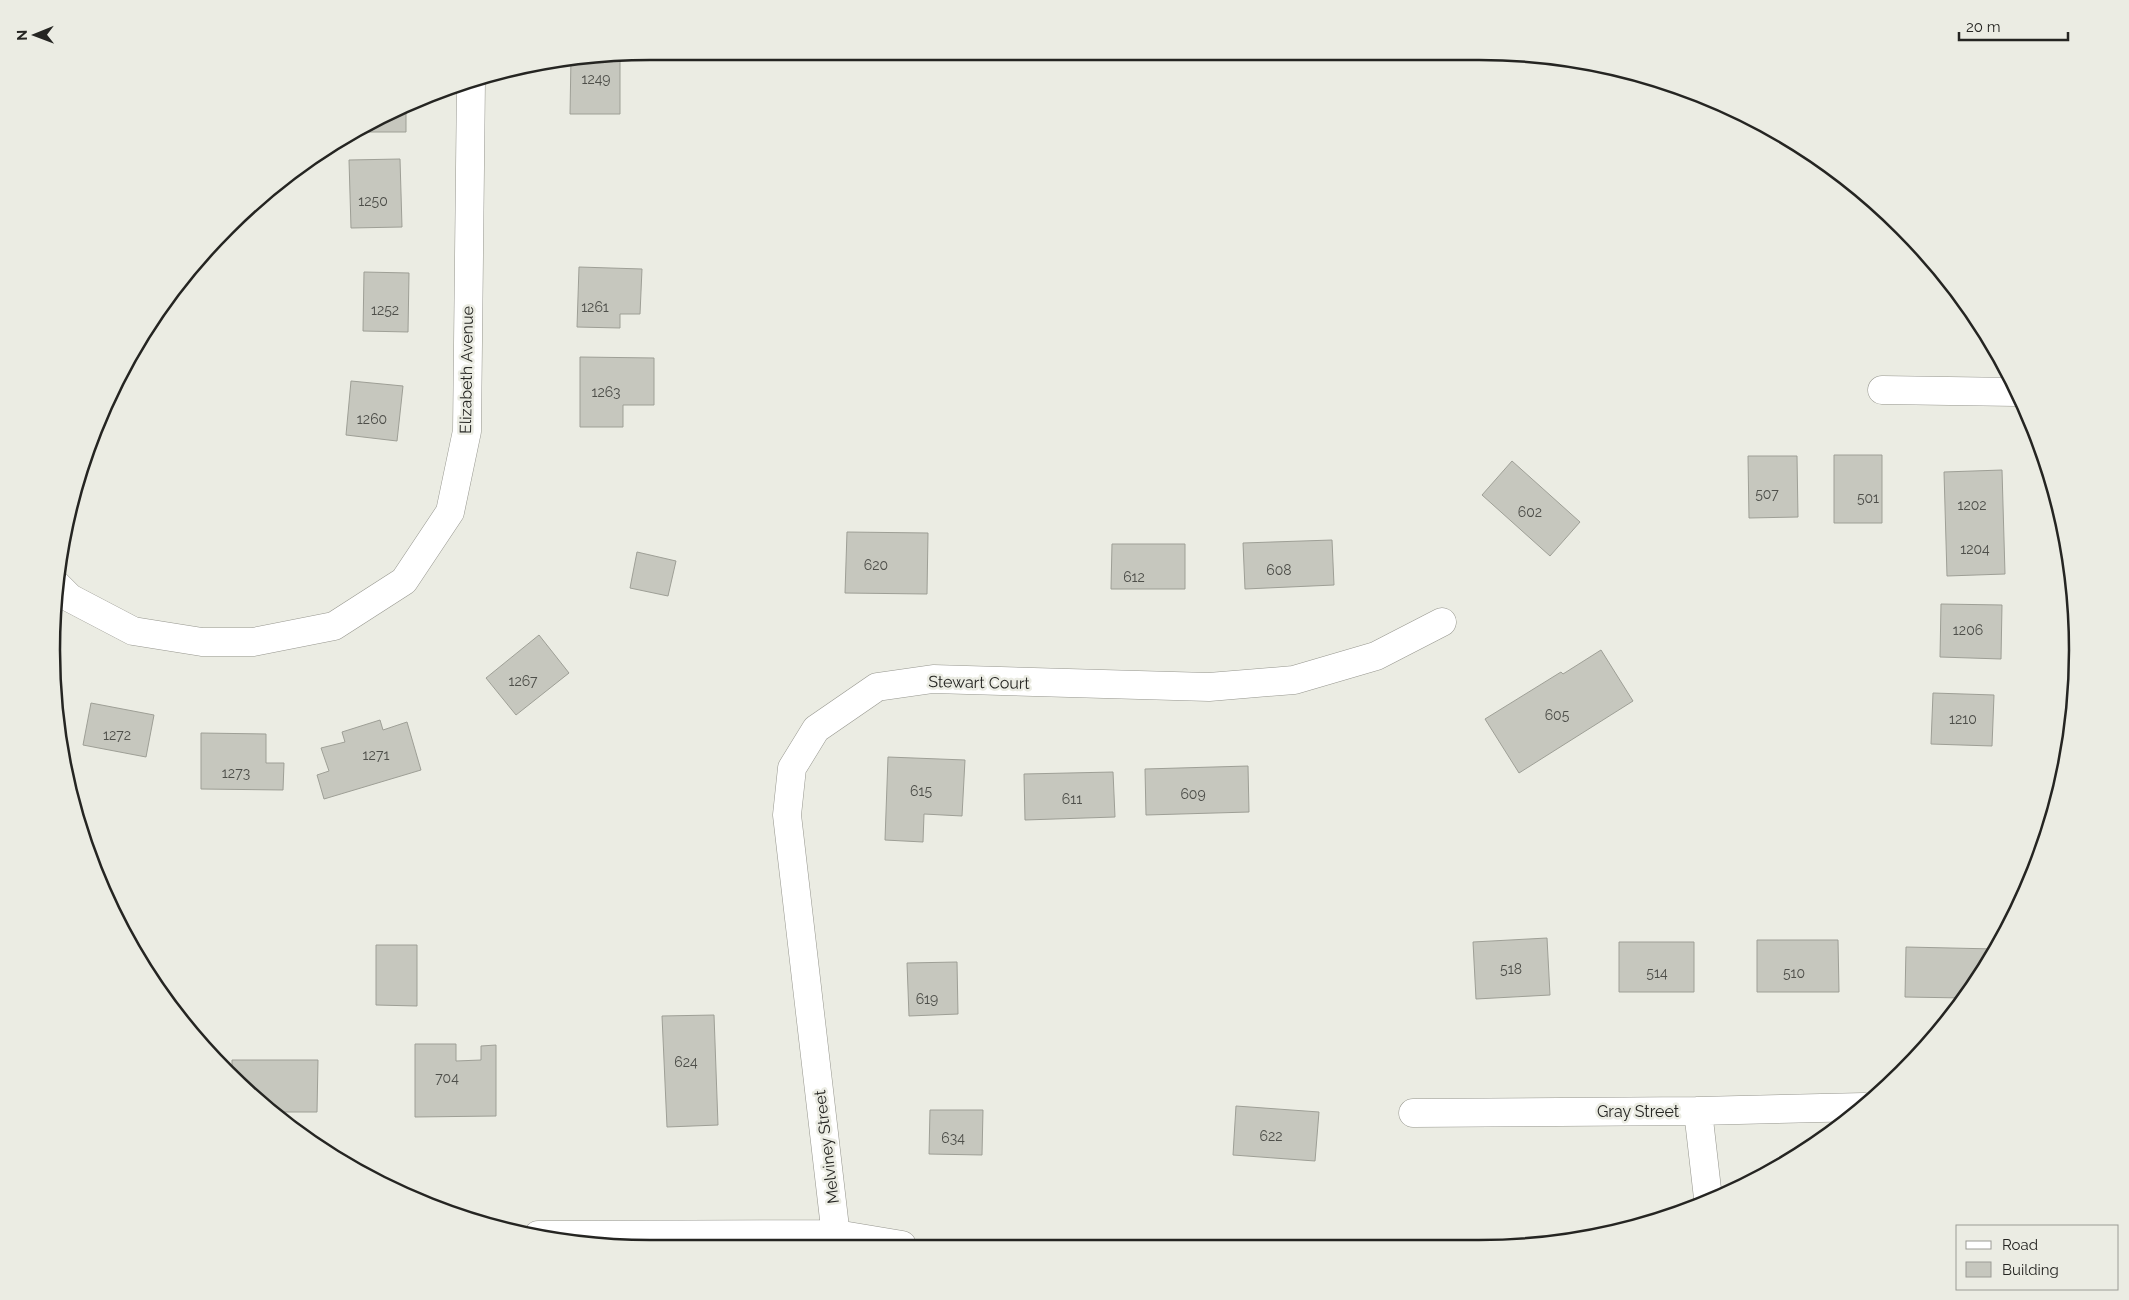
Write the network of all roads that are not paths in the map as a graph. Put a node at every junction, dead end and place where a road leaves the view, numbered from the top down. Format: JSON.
{"nodes":[{"id":1,"x":470,"y":88,"type":"edge"},
{"id":2,"x":1882,"y":390,"type":"dead end"},
{"id":3,"x":2009,"y":392,"type":"edge"},
{"id":4,"x":63,"y":591,"type":"edge"},
{"id":5,"x":1442,"y":622,"type":"dead end"},
{"id":6,"x":815,"y":1049,"type":"joint"},
{"id":7,"x":1851,"y":1107,"type":"edge"},
{"id":8,"x":1698,"y":1111,"type":"junction"},
{"id":9,"x":1413,"y":1112,"type":"dead end"},
{"id":10,"x":1708,"y":1194,"type":"edge"},
{"id":11,"x":570,"y":1235,"type":"edge"},
{"id":12,"x":836,"y":1239,"type":"edge"}],
"edges":[{"from":1,"to":4,"type":"street","name":"Elizabeth Avenue"},
{"from":2,"to":3,"type":"street"},
{"from":5,"to":6,"type":"street","name":"Stewart Court"},
{"from":6,"to":12,"type":"street","name":"Melviney Street"},
{"from":7,"to":8,"type":"street","name":"Gray Street"},
{"from":8,"to":9,"type":"street","name":"Gray Street"},
{"from":8,"to":10,"type":"street"},
{"from":11,"to":12,"type":"street"}]}
